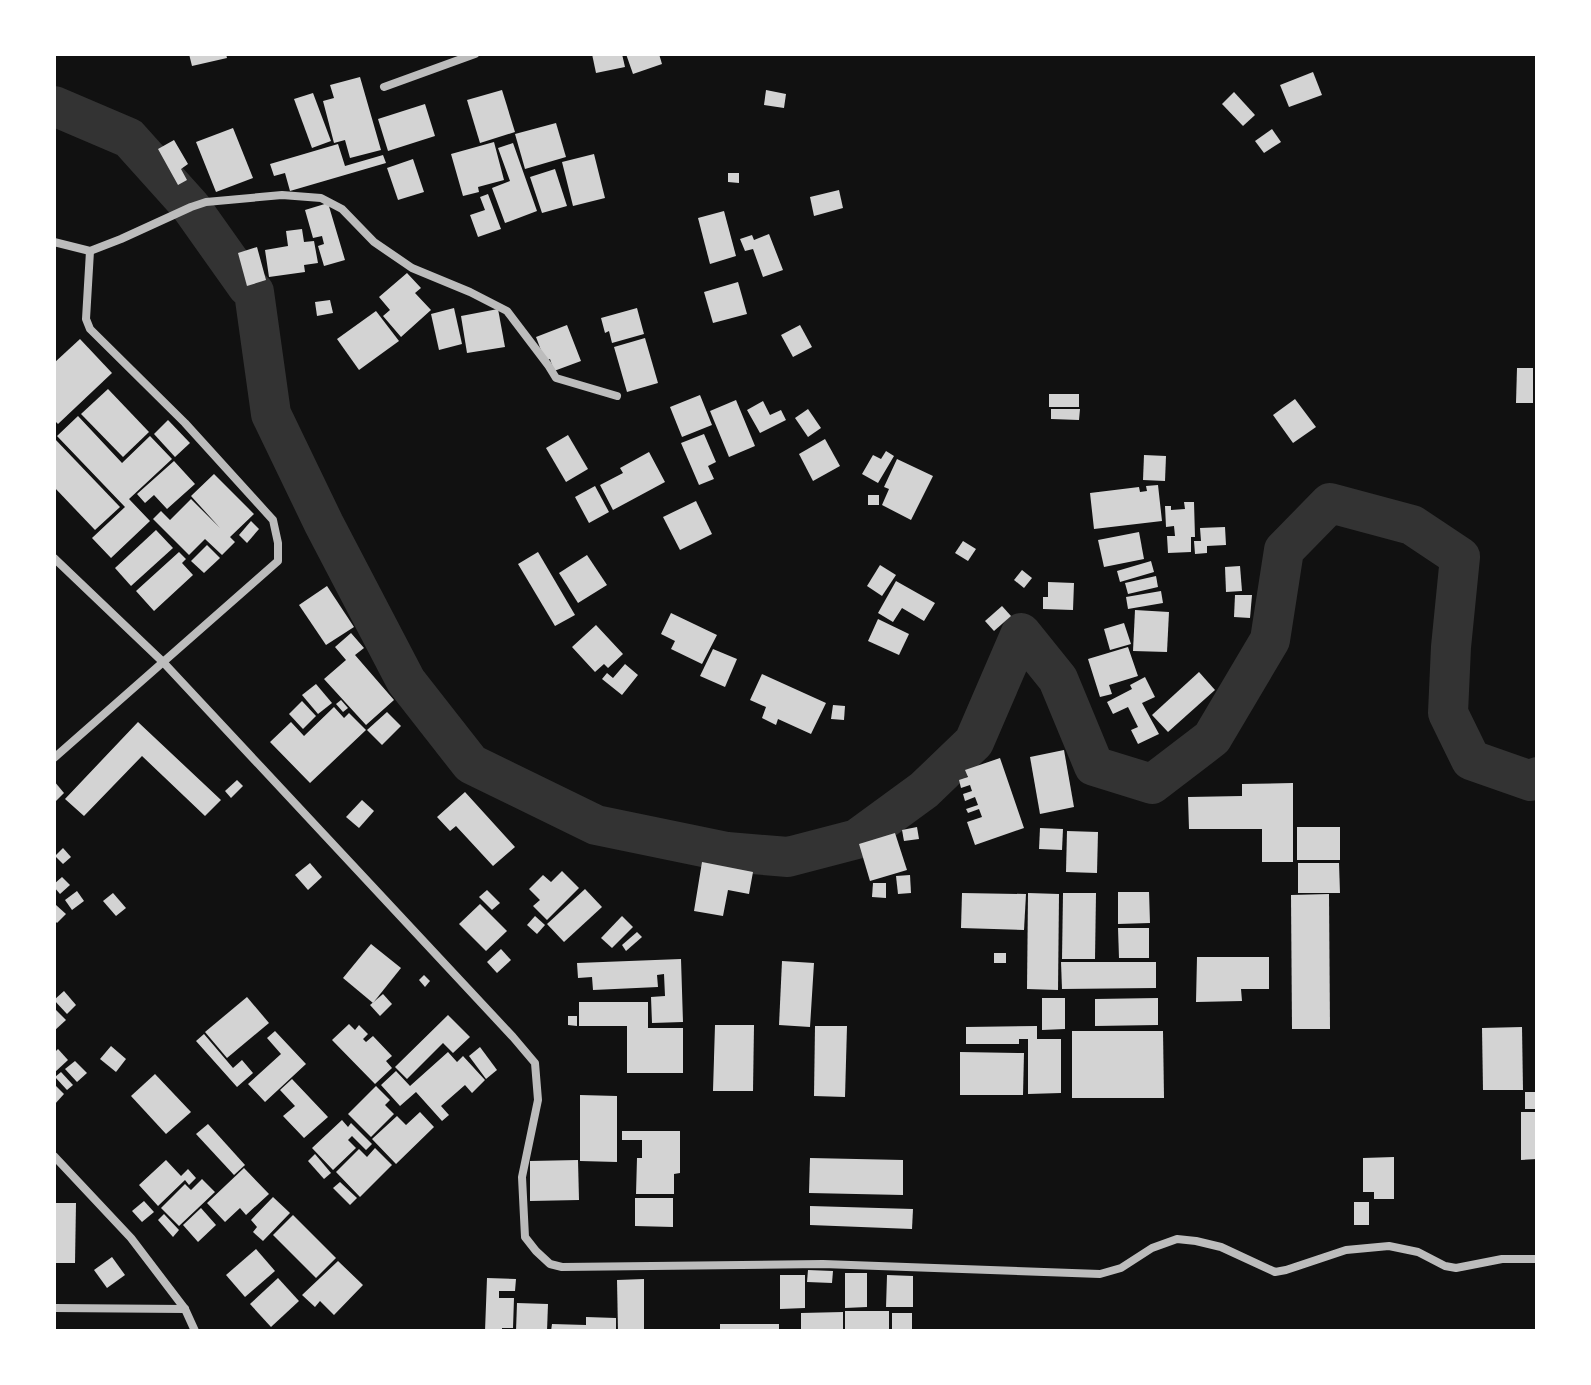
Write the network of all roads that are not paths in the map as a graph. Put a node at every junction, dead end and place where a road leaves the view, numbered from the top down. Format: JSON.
{"nodes":[{"id":1,"x":475,"y":54,"type":"edge"},
{"id":2,"x":384,"y":87,"type":"dead end"},
{"id":3,"x":54,"y":242,"type":"edge"},
{"id":4,"x":90,"y":251,"type":"junction"},
{"id":5,"x":617,"y":396,"type":"dead end"},
{"id":6,"x":54,"y":558,"type":"edge"},
{"id":7,"x":163,"y":662,"type":"junction"},
{"id":8,"x":54,"y":758,"type":"edge"},
{"id":9,"x":54,"y":1156,"type":"edge"},
{"id":10,"x":1537,"y":1259,"type":"edge"},
{"id":11,"x":54,"y":1308,"type":"edge"},
{"id":12,"x":185,"y":1309,"type":"junction"},
{"id":13,"x":195,"y":1331,"type":"edge"}],
"edges":[{"from":1,"to":2,"type":"street"},
{"from":3,"to":4,"type":"street"},
{"from":4,"to":5,"type":"street"},
{"from":4,"to":7,"type":"street"},
{"from":6,"to":7,"type":"street"},
{"from":7,"to":8,"type":"street"},
{"from":7,"to":10,"type":"street"},
{"from":9,"to":12,"type":"street"},
{"from":11,"to":12,"type":"street"},
{"from":12,"to":13,"type":"street"}]}
